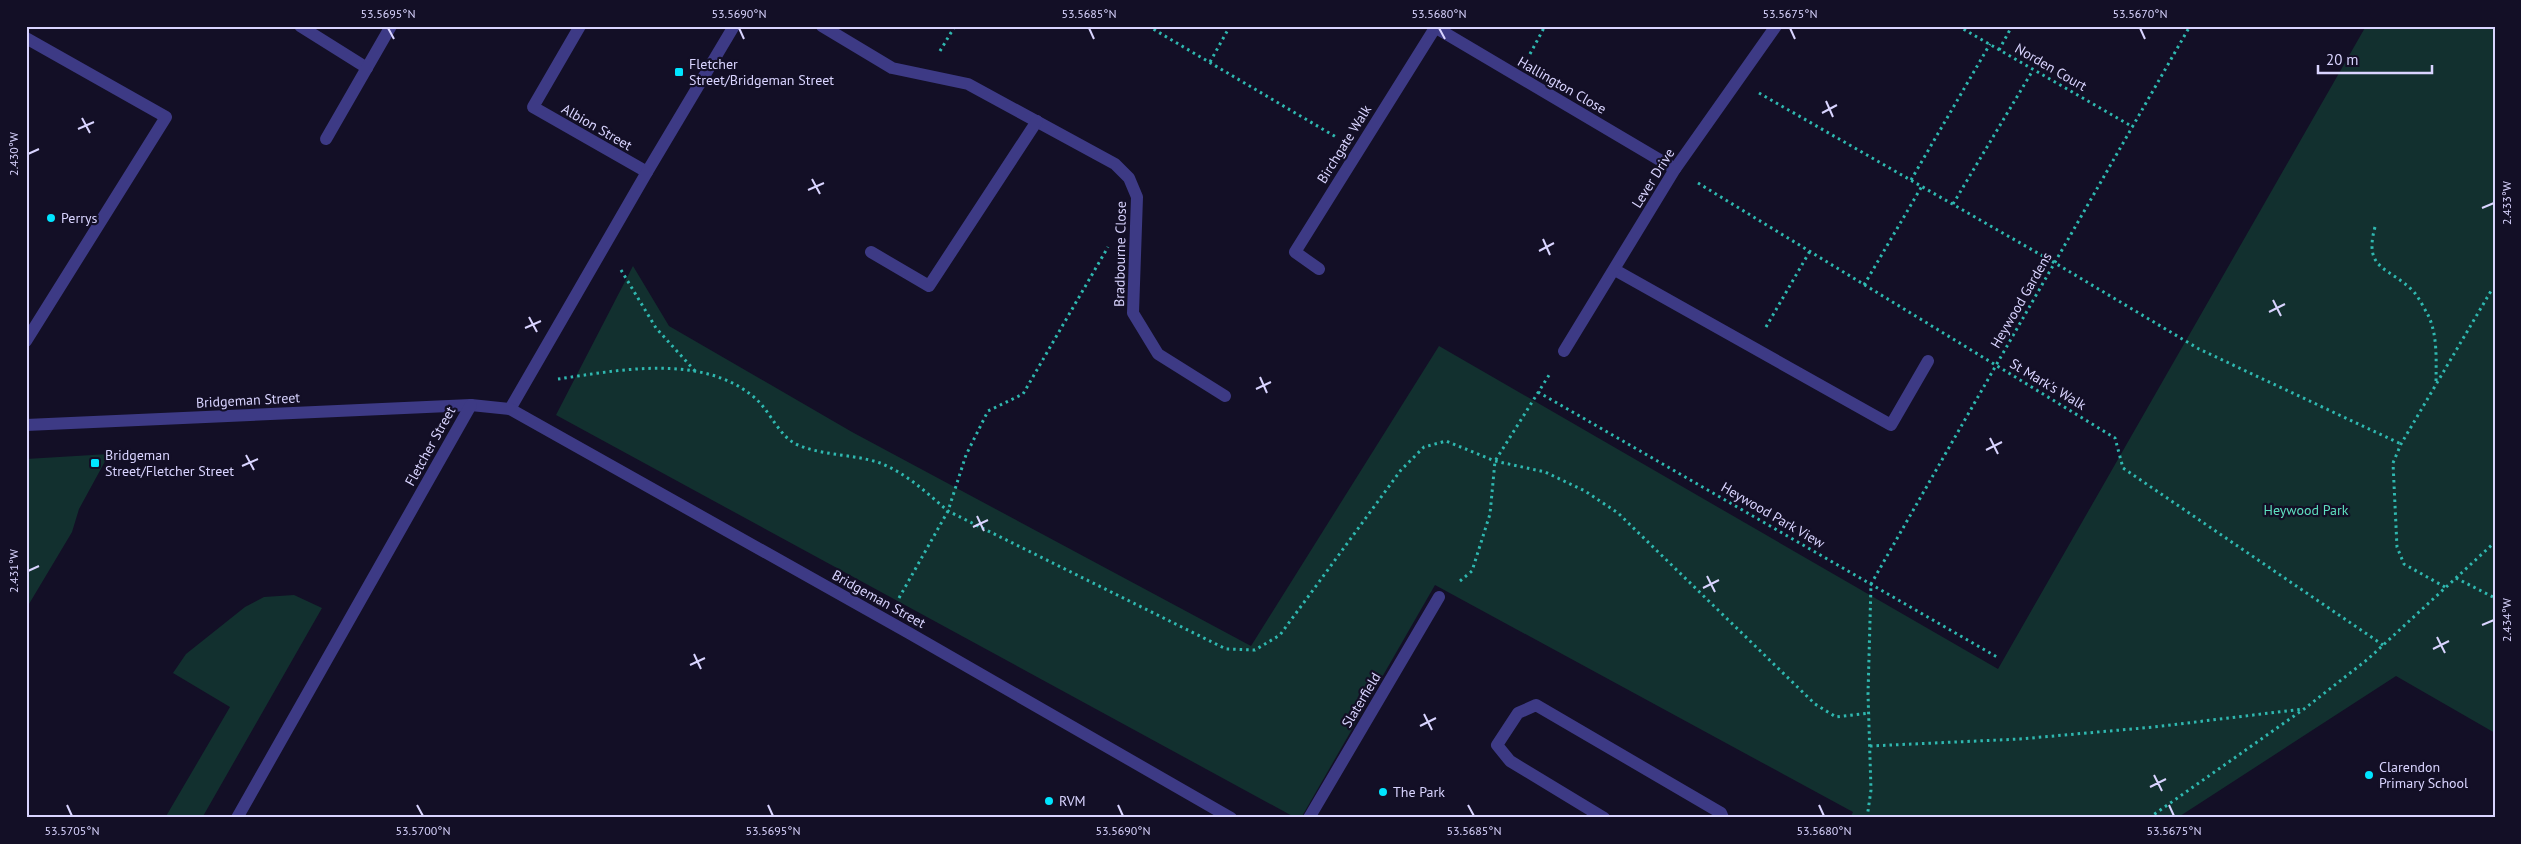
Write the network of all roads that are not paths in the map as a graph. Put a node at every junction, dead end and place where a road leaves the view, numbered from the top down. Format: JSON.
{"nodes":[{"id":1,"x":300,"y":26,"type":"edge"},
{"id":2,"x":391,"y":26,"type":"edge"},
{"id":3,"x":580,"y":26,"type":"edge"},
{"id":4,"x":734,"y":26,"type":"edge"},
{"id":5,"x":822,"y":26,"type":"edge"},
{"id":6,"x":1776,"y":26,"type":"edge"},
{"id":7,"x":1434,"y":27,"type":"edge"},
{"id":8,"x":26,"y":38,"type":"edge"},
{"id":9,"x":367,"y":68,"type":"junction"},
{"id":10,"x":1038,"y":122,"type":"junction"},
{"id":11,"x":326,"y":139,"type":"dead end"},
{"id":12,"x":1675,"y":169,"type":"junction"},
{"id":13,"x":647,"y":172,"type":"junction"},
{"id":14,"x":871,"y":252,"type":"dead end"},
{"id":15,"x":1319,"y":269,"type":"dead end"},
{"id":16,"x":1615,"y":270,"type":"junction"},
{"id":17,"x":26,"y":341,"type":"edge"},
{"id":18,"x":1564,"y":351,"type":"road end"},
{"id":19,"x":1928,"y":360,"type":"dead end"},
{"id":20,"x":1225,"y":396,"type":"dead end"},
{"id":21,"x":471,"y":405,"type":"junction"},
{"id":22,"x":510,"y":409,"type":"junction"},
{"id":23,"x":26,"y":425,"type":"edge"},
{"id":24,"x":1439,"y":596,"type":"road end"},
{"id":25,"x":237,"y":818,"type":"edge"},
{"id":26,"x":1231,"y":818,"type":"edge"},
{"id":27,"x":1309,"y":818,"type":"edge"},
{"id":28,"x":1604,"y":818,"type":"edge"},
{"id":29,"x":1722,"y":818,"type":"edge"}],
"edges":[{"from":1,"to":9,"type":"street"},
{"from":2,"to":9,"type":"street"},
{"from":3,"to":13,"type":"street","name":"Albion Street"},
{"from":4,"to":13,"type":"street"},
{"from":5,"to":10,"type":"street","name":"Bradbourne Close"},
{"from":6,"to":12,"type":"street","name":"Lever Drive"},
{"from":7,"to":12,"type":"street","name":"Hallington Close"},
{"from":7,"to":15,"type":"street","name":"Birchgate Walk"},
{"from":8,"to":17,"type":"street"},
{"from":9,"to":11,"type":"street"},
{"from":10,"to":14,"type":"street"},
{"from":10,"to":20,"type":"street","name":"Bradbourne Close"},
{"from":12,"to":16,"type":"street","name":"Lever Drive"},
{"from":13,"to":22,"type":"street"},
{"from":16,"to":18,"type":"street","name":"Lever Drive"},
{"from":16,"to":19,"type":"street"},
{"from":21,"to":22,"type":"street","name":"Fletcher Street"},
{"from":21,"to":23,"type":"street","name":"Bridgeman Street"},
{"from":21,"to":25,"type":"street","name":"Fletcher Street"},
{"from":22,"to":26,"type":"street","name":"Bridgeman Street"},
{"from":24,"to":27,"type":"street","name":"Slaterfield"},
{"from":28,"to":29,"type":"street"}]}
